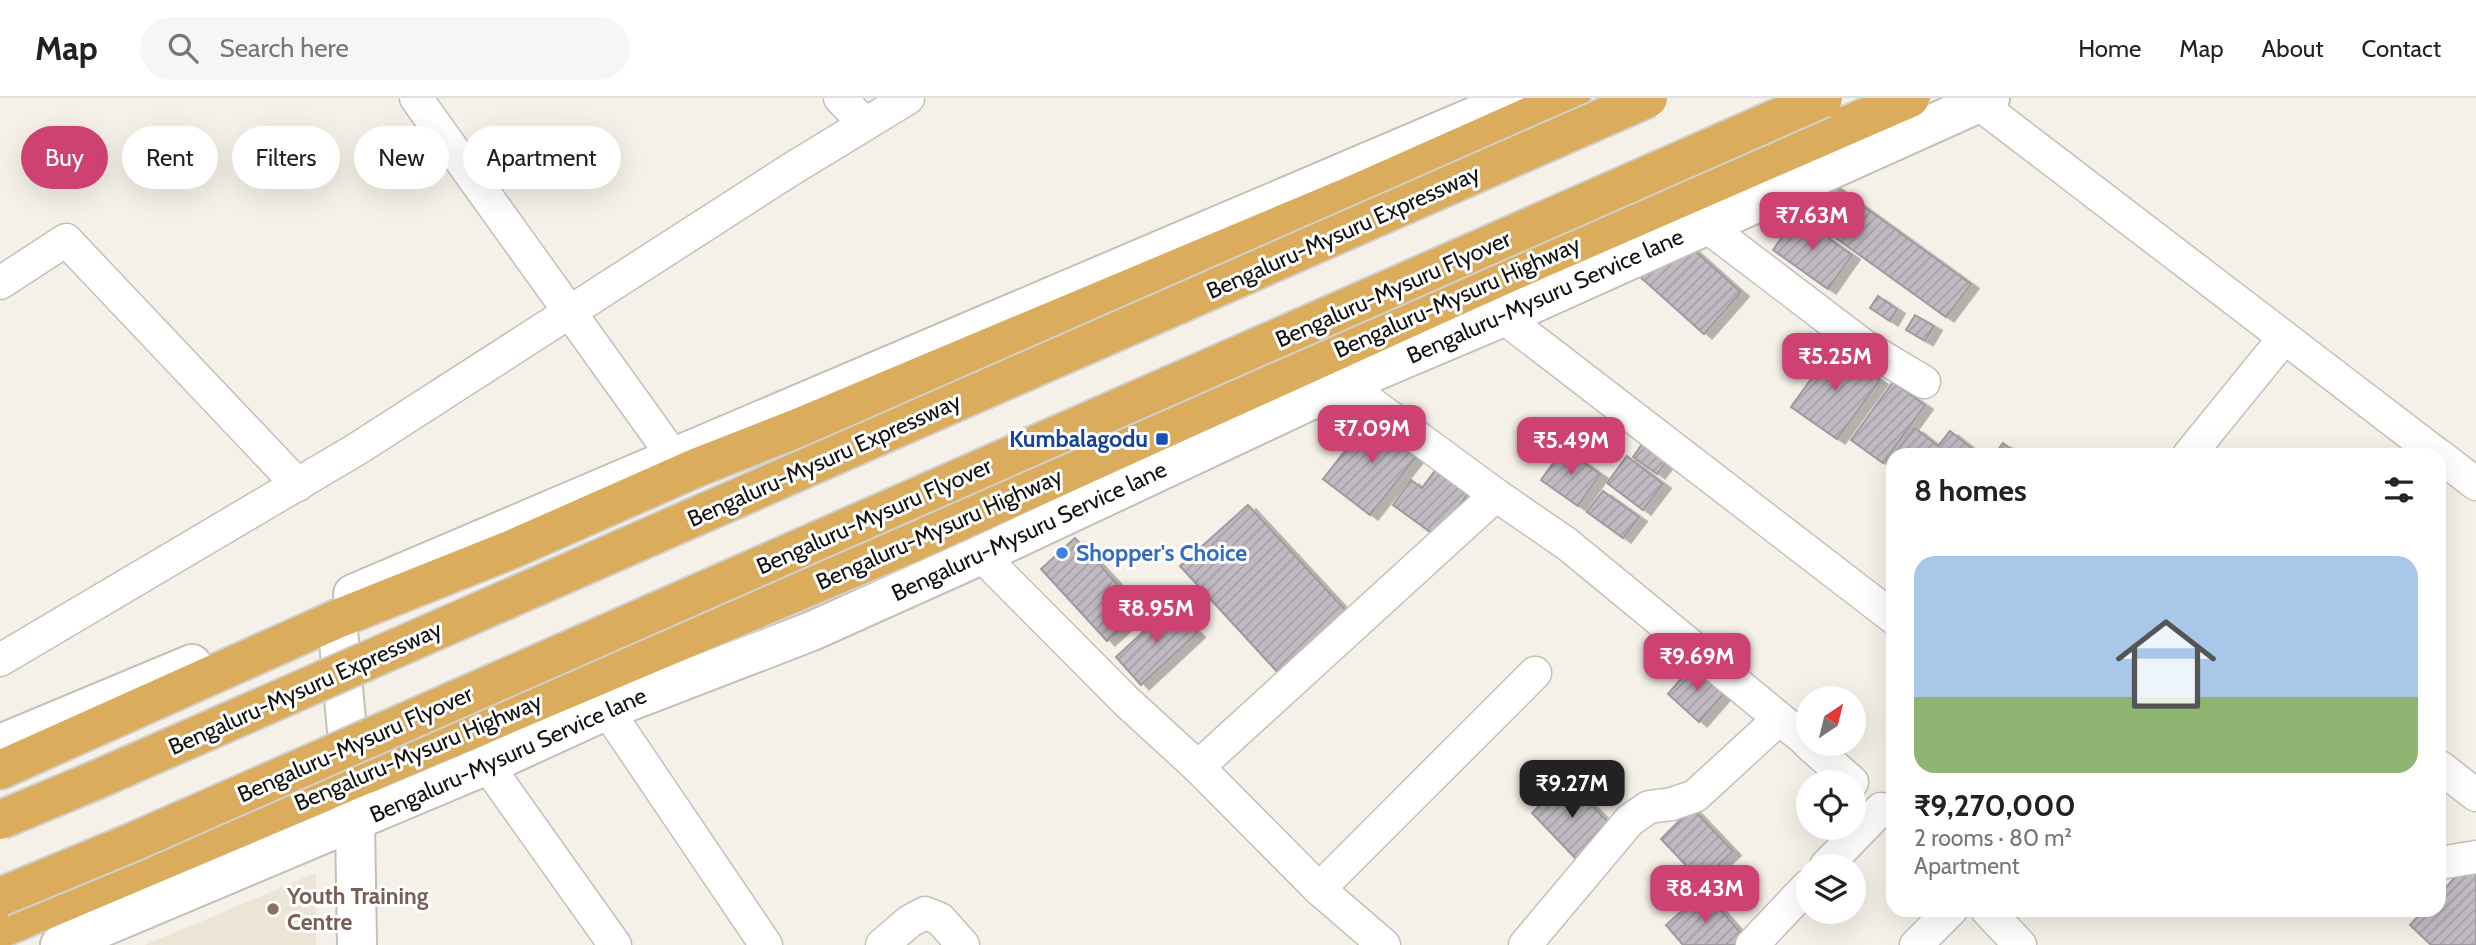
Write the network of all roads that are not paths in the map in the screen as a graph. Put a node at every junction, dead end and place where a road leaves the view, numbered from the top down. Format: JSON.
{"nodes":[{"id":1,"x":416,"y":98,"type":"edge"},
{"id":2,"x":840,"y":98,"type":"edge"},
{"id":3,"x":908,"y":98,"type":"edge"},
{"id":4,"x":1518,"y":98,"type":"edge"},
{"id":5,"x":1571,"y":98,"type":"edge"},
{"id":6,"x":1648,"y":98,"type":"edge"},
{"id":7,"x":1824,"y":98,"type":"edge"},
{"id":8,"x":1910,"y":98,"type":"edge"},
{"id":9,"x":1984,"y":101,"type":"edge"},
{"id":10,"x":865,"y":124,"type":"junction"},
{"id":11,"x":1705,"y":225,"type":"junction"},
{"id":12,"x":0,"y":283,"type":"edge"},
{"id":13,"x":570,"y":312,"type":"junction"},
{"id":14,"x":1503,"y":317,"type":"junction"},
{"id":15,"x":2284,"y":338,"type":"junction"},
{"id":16,"x":1924,"y":382,"type":"dead end"},
{"id":17,"x":1345,"y":384,"type":"junction"},
{"id":18,"x":2195,"y":448,"type":"edge"},
{"id":19,"x":2428,"y":448,"type":"edge"},
{"id":20,"x":673,"y":456,"type":"junction"},
{"id":21,"x":2446,"y":461,"type":"edge"},
{"id":22,"x":2476,"y":484,"type":"edge"},
{"id":23,"x":298,"y":485,"type":"junction"},
{"id":24,"x":1496,"y":495,"type":"junction"},
{"id":25,"x":981,"y":555,"type":"junction"},
{"id":26,"x":1886,"y":612,"type":"edge"},
{"id":27,"x":337,"y":619,"type":"junction"},
{"id":28,"x":0,"y":660,"type":"edge"},
{"id":29,"x":1535,"y":673,"type":"dead end"},
{"id":30,"x":607,"y":710,"type":"junction"},
{"id":31,"x":1779,"y":719,"type":"junction"},
{"id":32,"x":1796,"y":733,"type":"edge"},
{"id":33,"x":0,"y":744,"type":"edge"},
{"id":34,"x":1823,"y":756,"type":"edge"},
{"id":35,"x":487,"y":765,"type":"junction"},
{"id":36,"x":1198,"y":767,"type":"junction"},
{"id":37,"x":0,"y":770,"type":"edge"},
{"id":38,"x":1838,"y":770,"type":"edge"},
{"id":39,"x":2446,"y":771,"type":"edge"},
{"id":40,"x":351,"y":780,"type":"junction"},
{"id":41,"x":2476,"y":795,"type":"edge"},
{"id":42,"x":1866,"y":796,"type":"edge"},
{"id":43,"x":1886,"y":814,"type":"edge"},
{"id":44,"x":1886,"y":816,"type":"edge"},
{"id":45,"x":0,"y":820,"type":"edge"},
{"id":46,"x":355,"y":822,"type":"junction"},
{"id":47,"x":1840,"y":854,"type":"edge"},
{"id":48,"x":2476,"y":857,"type":"edge"},
{"id":49,"x":2446,"y":862,"type":"edge"},
{"id":50,"x":1319,"y":889,"type":"junction"},
{"id":51,"x":0,"y":897,"type":"edge"},
{"id":52,"x":1796,"y":899,"type":"edge"},
{"id":53,"x":1944,"y":917,"type":"edge"},
{"id":54,"x":1994,"y":917,"type":"edge"},
{"id":55,"x":0,"y":929,"type":"edge"},
{"id":56,"x":60,"y":945,"type":"edge"},
{"id":57,"x":357,"y":945,"type":"edge"},
{"id":58,"x":615,"y":945,"type":"edge"},
{"id":59,"x":766,"y":945,"type":"edge"},
{"id":60,"x":882,"y":945,"type":"edge"},
{"id":61,"x":963,"y":945,"type":"edge"},
{"id":62,"x":1384,"y":945,"type":"edge"},
{"id":63,"x":1525,"y":945,"type":"edge"},
{"id":64,"x":1752,"y":945,"type":"edge"},
{"id":65,"x":1916,"y":945,"type":"edge"},
{"id":66,"x":2020,"y":945,"type":"edge"}],
"edges":[{"from":1,"to":13,"type":"street"},
{"from":2,"to":10,"type":"street"},
{"from":3,"to":10,"type":"street"},
{"from":4,"to":20,"type":"street"},
{"from":5,"to":27,"type":"highway","name":"Bengaluru-Mysuru Expressway"},
{"from":6,"to":45,"type":"highway","name":"Bengaluru-Mysuru Expressway","bridge":true},
{"from":7,"to":51,"type":"highway","name":"Bengaluru-Mysuru Flyover","bridge":true},
{"from":8,"to":40,"type":"highway","name":"Bengaluru-Mysuru Highway"},
{"from":9,"to":11,"type":"street","name":"Bengaluru-Mysuru Service lane"},
{"from":9,"to":15,"type":"street"},
{"from":10,"to":13,"type":"street"},
{"from":11,"to":14,"type":"street","name":"Bengaluru-Mysuru Service lane"},
{"from":11,"to":16,"type":"street"},
{"from":12,"to":23,"type":"street"},
{"from":13,"to":20,"type":"street"},
{"from":13,"to":23,"type":"street"},
{"from":14,"to":17,"type":"street","name":"Bengaluru-Mysuru Service lane"},
{"from":14,"to":26,"type":"street"},
{"from":15,"to":18,"type":"street"},
{"from":15,"to":19,"type":"street"},
{"from":17,"to":24,"type":"street"},
{"from":17,"to":25,"type":"street","name":"Bengaluru-Mysuru Service lane"},
{"from":20,"to":33,"type":"street"},
{"from":21,"to":22,"type":"street"},
{"from":23,"to":28,"type":"street"},
{"from":24,"to":31,"type":"street"},
{"from":24,"to":36,"type":"street"},
{"from":25,"to":30,"type":"street","name":"Bengaluru-Mysuru Service lane"},
{"from":25,"to":36,"type":"street"},
{"from":27,"to":37,"type":"highway","name":"Bengaluru-Mysuru Expressway"},
{"from":27,"to":40,"type":"street"},
{"from":29,"to":50,"type":"street"},
{"from":30,"to":35,"type":"street","name":"Bengaluru-Mysuru Service lane"},
{"from":30,"to":59,"type":"street"},
{"from":31,"to":32,"type":"street"},
{"from":31,"to":63,"type":"street"},
{"from":34,"to":38,"type":"street"},
{"from":35,"to":46,"type":"street","name":"Bengaluru-Mysuru Service lane"},
{"from":35,"to":58,"type":"street"},
{"from":36,"to":50,"type":"street"},
{"from":39,"to":41,"type":"street"},
{"from":40,"to":46,"type":"street"},
{"from":40,"to":55,"type":"highway","name":"Bengaluru-Mysuru Highway"},
{"from":42,"to":43,"type":"street"},
{"from":44,"to":47,"type":"street"},
{"from":46,"to":56,"type":"street","name":"Bengaluru-Mysuru Service lane"},
{"from":46,"to":57,"type":"street"},
{"from":48,"to":49,"type":"street"},
{"from":50,"to":62,"type":"street"},
{"from":52,"to":64,"type":"street"},
{"from":53,"to":65,"type":"street"},
{"from":54,"to":66,"type":"street"},
{"from":60,"to":61,"type":"street"}]}
